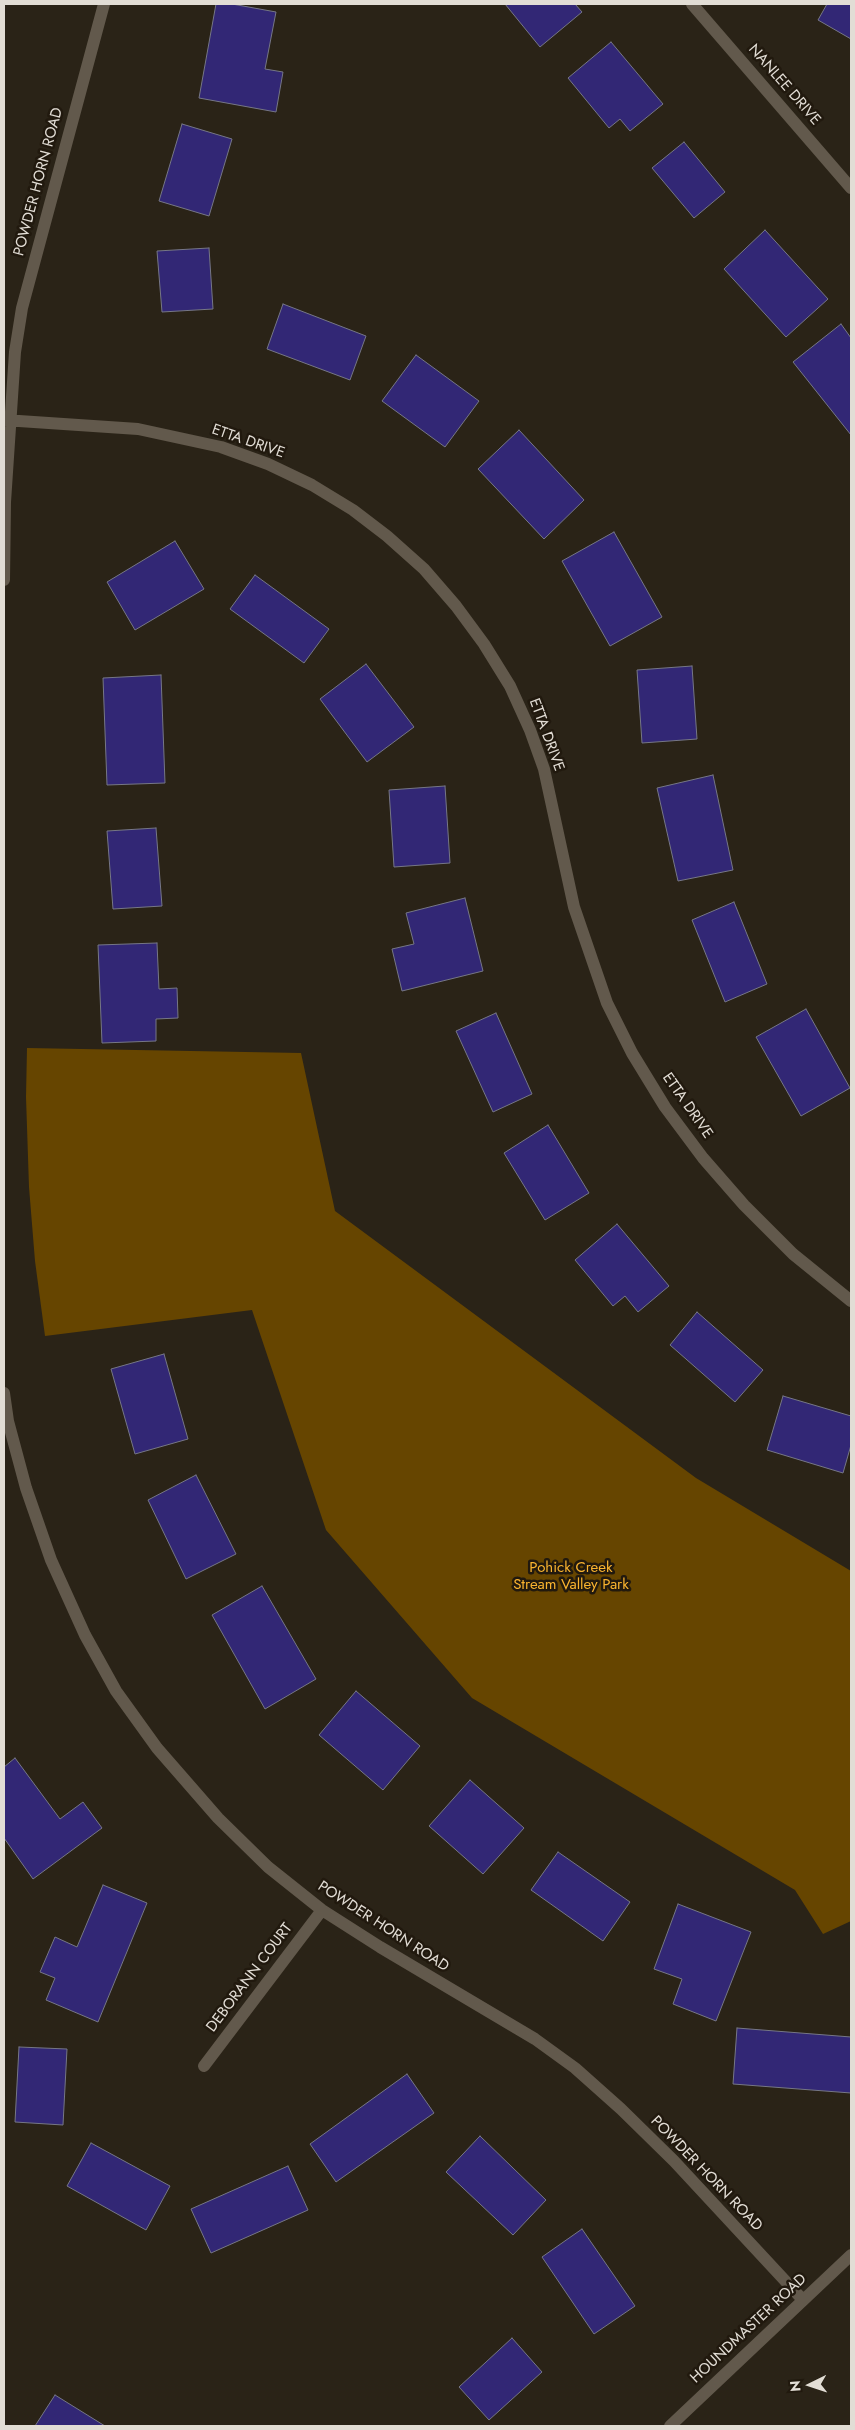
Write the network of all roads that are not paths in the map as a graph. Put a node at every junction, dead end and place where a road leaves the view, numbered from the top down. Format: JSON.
{"nodes":[{"id":1,"x":104,"y":4,"type":"edge"},
{"id":2,"x":692,"y":4,"type":"edge"},
{"id":3,"x":851,"y":188,"type":"edge"},
{"id":4,"x":7,"y":420,"type":"edge"},
{"id":5,"x":4,"y":580,"type":"edge"},
{"id":6,"x":851,"y":1301,"type":"edge"},
{"id":7,"x":4,"y":1393,"type":"edge"},
{"id":8,"x":322,"y":1910,"type":"junction"},
{"id":9,"x":204,"y":2066,"type":"dead end"},
{"id":10,"x":851,"y":2255,"type":"edge"},
{"id":11,"x":803,"y":2300,"type":"junction"},
{"id":12,"x":670,"y":2426,"type":"edge"}],
"edges":[{"from":1,"to":4,"type":"street","name":"POWDER HORN ROAD"},
{"from":2,"to":3,"type":"street","name":"NANLEE DRIVE"},
{"from":4,"to":5,"type":"street","name":"POWDER HORN ROAD"},
{"from":4,"to":6,"type":"street","name":"ETTA DRIVE"},
{"from":7,"to":8,"type":"street","name":"POWDER HORN ROAD"},
{"from":8,"to":9,"type":"street","name":"DEBORANN COURT"},
{"from":8,"to":11,"type":"street","name":"POWDER HORN ROAD"},
{"from":10,"to":11,"type":"street","name":"HOUNDMASTER ROAD"},
{"from":11,"to":12,"type":"street","name":"HOUNDMASTER ROAD"}]}
